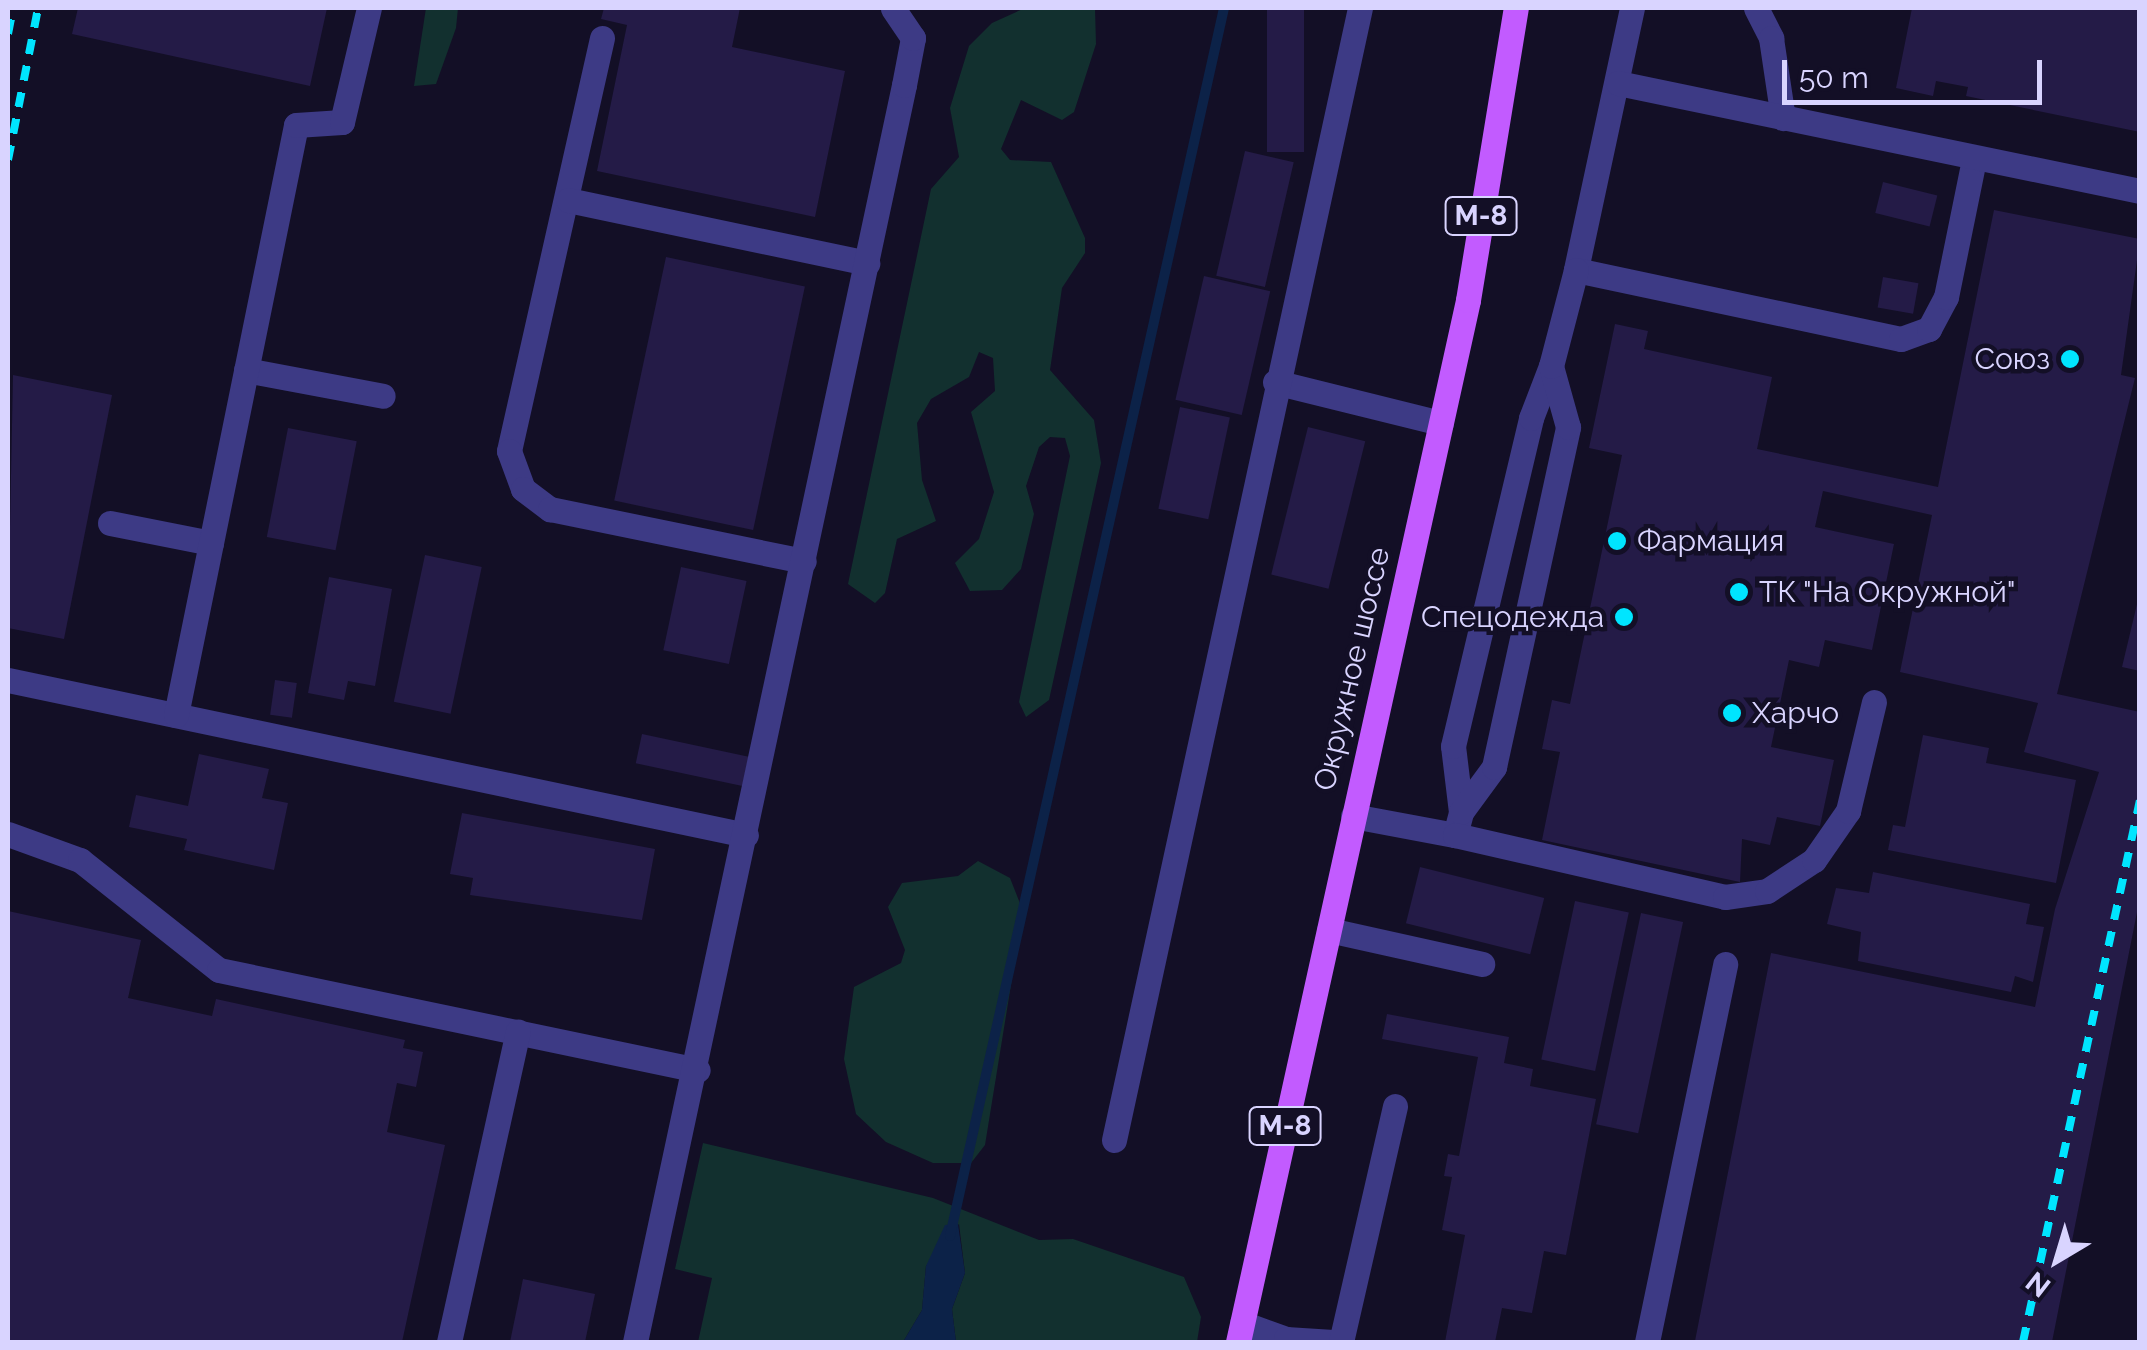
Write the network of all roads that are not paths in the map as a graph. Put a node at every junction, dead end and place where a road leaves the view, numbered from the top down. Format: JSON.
{"nodes":[{"id":1,"x":370,"y":8,"type":"edge"},
{"id":2,"x":893,"y":8,"type":"edge"},
{"id":3,"x":1360,"y":8,"type":"edge"},
{"id":4,"x":1516,"y":8,"type":"edge"},
{"id":5,"x":1632,"y":8,"type":"edge"},
{"id":6,"x":1756,"y":8,"type":"edge"},
{"id":7,"x":602,"y":38,"type":"dead end"},
{"id":8,"x":1618,"y":83,"type":"junction"},
{"id":9,"x":1784,"y":118,"type":"junction"},
{"id":10,"x":1974,"y":159,"type":"junction"},
{"id":11,"x":2140,"y":191,"type":"edge"},
{"id":12,"x":568,"y":200,"type":"junction"},
{"id":13,"x":866,"y":263,"type":"junction"},
{"id":14,"x":1576,"y":270,"type":"junction"},
{"id":15,"x":1551,"y":366,"type":"junction"},
{"id":16,"x":246,"y":370,"type":"junction"},
{"id":17,"x":1275,"y":382,"type":"junction"},
{"id":18,"x":383,"y":396,"type":"dead end"},
{"id":19,"x":1440,"y":423,"type":"junction"},
{"id":20,"x":110,"y":523,"type":"dead end"},
{"id":21,"x":211,"y":543,"type":"junction"},
{"id":22,"x":804,"y":561,"type":"junction"},
{"id":23,"x":8,"y":680,"type":"edge"},
{"id":24,"x":1874,"y":702,"type":"dead end"},
{"id":25,"x":176,"y":715,"type":"junction"},
{"id":26,"x":1353,"y":816,"type":"junction"},
{"id":27,"x":1458,"y":823,"type":"junction"},
{"id":28,"x":8,"y":834,"type":"edge"},
{"id":29,"x":746,"y":835,"type":"junction"},
{"id":30,"x":1329,"y":930,"type":"junction"},
{"id":31,"x":1482,"y":964,"type":"dead end"},
{"id":32,"x":1725,"y":964,"type":"dead end"},
{"id":33,"x":518,"y":1032,"type":"junction"},
{"id":34,"x":698,"y":1070,"type":"junction"},
{"id":35,"x":1395,"y":1106,"type":"dead end"},
{"id":36,"x":1114,"y":1140,"type":"dead end"},
{"id":37,"x":1240,"y":1333,"type":"edge"},
{"id":38,"x":1304,"y":1340,"type":"edge"},
{"id":39,"x":449,"y":1342,"type":"edge"},
{"id":40,"x":636,"y":1342,"type":"edge"},
{"id":41,"x":1333,"y":1342,"type":"edge"},
{"id":42,"x":1341,"y":1342,"type":"edge"},
{"id":43,"x":1647,"y":1342,"type":"edge"}],
"edges":[{"from":1,"to":16,"type":"street"},
{"from":2,"to":13,"type":"street"},
{"from":3,"to":17,"type":"street"},
{"from":4,"to":19,"type":"main road","name":"Окружное шоссе","number":"М-8"},
{"from":5,"to":8,"type":"street"},
{"from":6,"to":9,"type":"street"},
{"from":7,"to":12,"type":"street"},
{"from":8,"to":9,"type":"street"},
{"from":8,"to":14,"type":"street"},
{"from":9,"to":10,"type":"street"},
{"from":10,"to":11,"type":"street"},
{"from":10,"to":14,"type":"street"},
{"from":12,"to":13,"type":"street"},
{"from":12,"to":22,"type":"street"},
{"from":13,"to":22,"type":"street"},
{"from":14,"to":15,"type":"street"},
{"from":15,"to":27,"type":"street"},
{"from":15,"to":27,"type":"street"},
{"from":16,"to":18,"type":"street"},
{"from":16,"to":21,"type":"street"},
{"from":17,"to":19,"type":"street"},
{"from":17,"to":36,"type":"street"},
{"from":19,"to":26,"type":"main road","name":"Окружное шоссе","number":"М-8"},
{"from":20,"to":21,"type":"street"},
{"from":21,"to":25,"type":"street"},
{"from":22,"to":29,"type":"street"},
{"from":23,"to":25,"type":"street"},
{"from":24,"to":27,"type":"street"},
{"from":25,"to":29,"type":"street"},
{"from":26,"to":27,"type":"street"},
{"from":26,"to":30,"type":"main road","name":"Окружное шоссе","number":"М-8"},
{"from":28,"to":33,"type":"street"},
{"from":29,"to":34,"type":"street"},
{"from":30,"to":31,"type":"street"},
{"from":30,"to":37,"type":"main road","name":"Окружное шоссе","number":"М-8"},
{"from":32,"to":43,"type":"street"},
{"from":33,"to":34,"type":"street"},
{"from":33,"to":39,"type":"street"},
{"from":34,"to":40,"type":"street"},
{"from":35,"to":42,"type":"street"},
{"from":37,"to":38,"type":"street"},
{"from":38,"to":41,"type":"street"}]}
